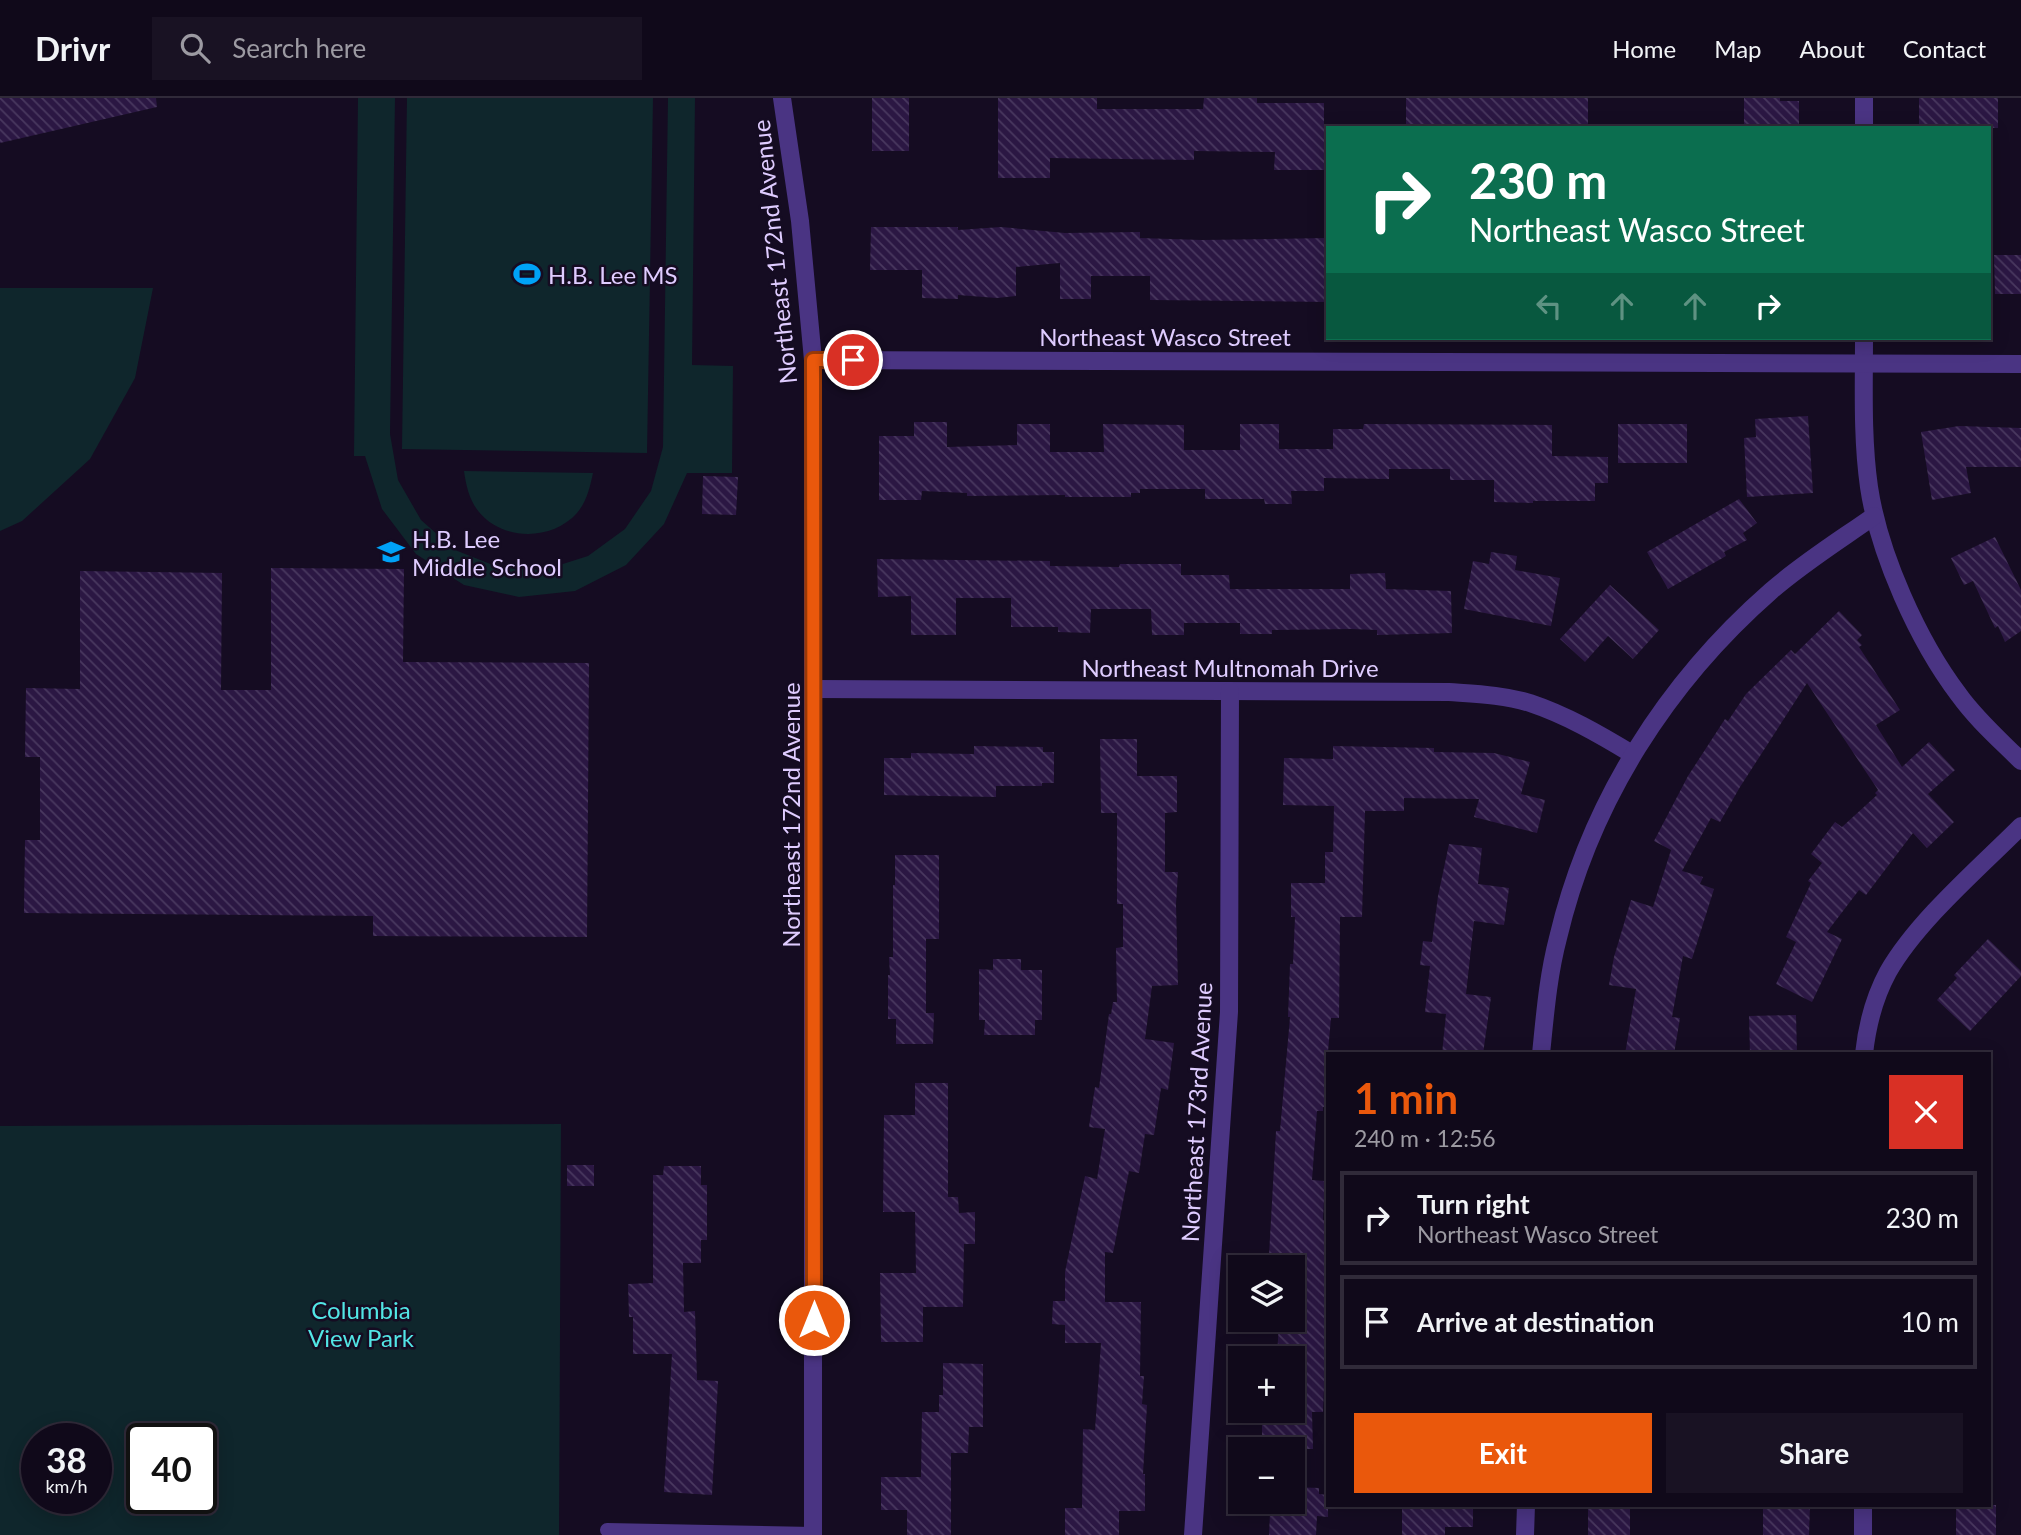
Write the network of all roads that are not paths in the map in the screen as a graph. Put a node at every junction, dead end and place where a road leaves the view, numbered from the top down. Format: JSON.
{"nodes":[{"id":1,"x":782,"y":98,"type":"edge"},
{"id":2,"x":1864,"y":98,"type":"edge"},
{"id":3,"x":1864,"y":126,"type":"edge"},
{"id":4,"x":1864,"y":340,"type":"edge"},
{"id":5,"x":813,"y":360,"type":"junction"},
{"id":6,"x":1864,"y":363,"type":"junction"},
{"id":7,"x":2021,"y":364,"type":"edge"},
{"id":8,"x":1874,"y":516,"type":"junction"},
{"id":9,"x":815,"y":689,"type":"junction"},
{"id":10,"x":1230,"y":691,"type":"junction"},
{"id":11,"x":1632,"y":754,"type":"junction"},
{"id":12,"x":2021,"y":761,"type":"edge"},
{"id":13,"x":2021,"y":826,"type":"edge"},
{"id":14,"x":1541,"y":1052,"type":"edge"},
{"id":15,"x":1864,"y":1052,"type":"edge"},
{"id":16,"x":1526,"y":1507,"type":"edge"},
{"id":17,"x":1863,"y":1507,"type":"edge"},
{"id":18,"x":607,"y":1530,"type":"dead end"},
{"id":19,"x":813,"y":1534,"type":"edge"},
{"id":20,"x":1193,"y":1535,"type":"edge"},
{"id":21,"x":1525,"y":1535,"type":"edge"},
{"id":22,"x":1863,"y":1535,"type":"edge"}],
"edges":[{"from":1,"to":5,"type":"street","name":"Northeast 172nd Avenue"},
{"from":2,"to":3,"type":"street"},
{"from":4,"to":6,"type":"street"},
{"from":5,"to":6,"type":"street","name":"Northeast Wasco Street"},
{"from":5,"to":9,"type":"street","name":"Northeast 172nd Avenue"},
{"from":6,"to":7,"type":"street","name":"Northeast Wasco Street"},
{"from":6,"to":8,"type":"street"},
{"from":8,"to":11,"type":"street"},
{"from":8,"to":12,"type":"street"},
{"from":9,"to":10,"type":"street","name":"Northeast Multnomah Drive"},
{"from":9,"to":19,"type":"street","name":"Northeast 172nd Avenue"},
{"from":10,"to":11,"type":"street","name":"Northeast Multnomah Drive"},
{"from":10,"to":20,"type":"street","name":"Northeast 173rd Avenue"},
{"from":11,"to":14,"type":"street"},
{"from":13,"to":15,"type":"street"},
{"from":16,"to":21,"type":"street"},
{"from":17,"to":22,"type":"street"},
{"from":18,"to":19,"type":"lane"}]}
